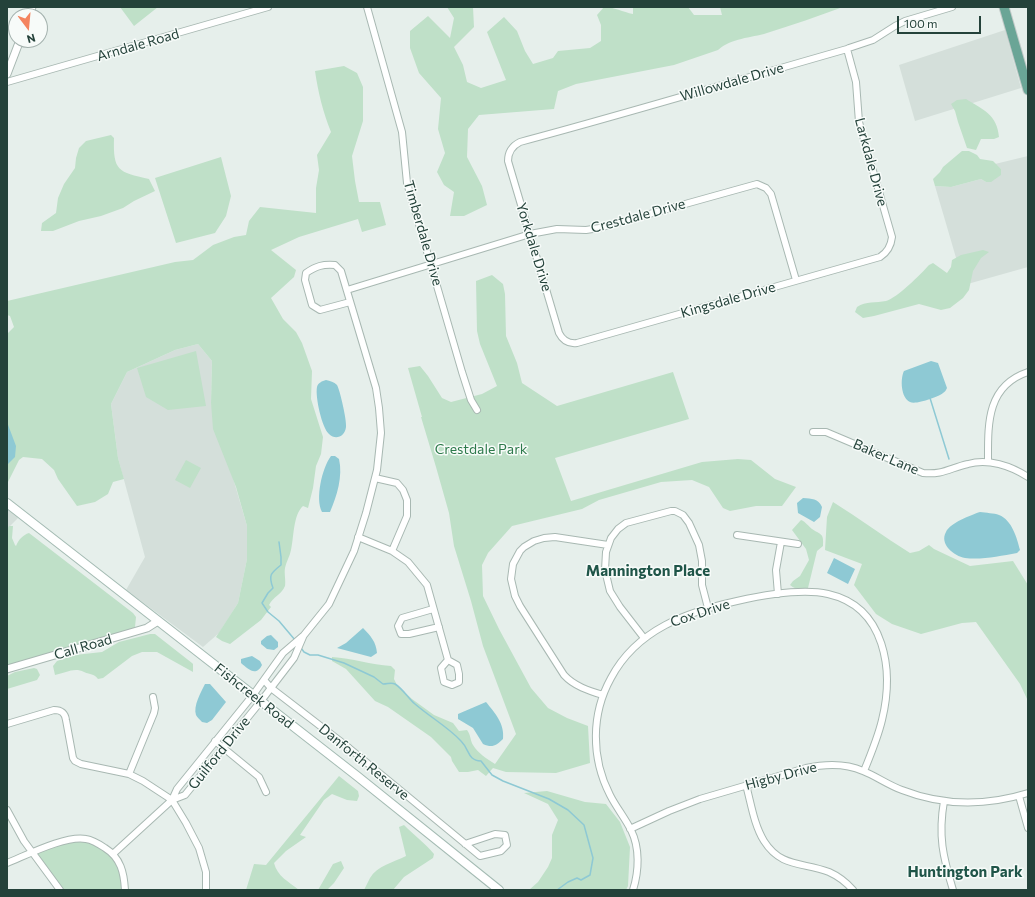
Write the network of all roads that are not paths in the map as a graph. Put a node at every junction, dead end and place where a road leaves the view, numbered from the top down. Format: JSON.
{"nodes":[{"id":1,"x":268,"y":7,"type":"edge"},
{"id":2,"x":367,"y":7,"type":"edge"},
{"id":3,"x":952,"y":7,"type":"edge"},
{"id":4,"x":1004,"y":7,"type":"edge"},
{"id":5,"x":17,"y":48,"type":"edge"},
{"id":6,"x":847,"y":49,"type":"junction"},
{"id":7,"x":7,"y":74,"type":"edge"},
{"id":8,"x":1026,"y":76,"type":"edge"},
{"id":9,"x":7,"y":82,"type":"edge"},
{"id":10,"x":1028,"y":90,"type":"edge"},
{"id":11,"x":510,"y":151,"type":"joint"},
{"id":12,"x":530,"y":234,"type":"junction"},
{"id":13,"x":888,"y":250,"type":"joint"},
{"id":14,"x":431,"y":264,"type":"junction"},
{"id":15,"x":796,"y":280,"type":"junction"},
{"id":16,"x":347,"y":290,"type":"junction"},
{"id":17,"x":350,"y":302,"type":"junction"},
{"id":18,"x":567,"y":342,"type":"joint"},
{"id":19,"x":1028,"y":372,"type":"edge"},
{"id":20,"x":477,"y":410,"type":"dead end"},
{"id":21,"x":813,"y":432,"type":"dead end"},
{"id":22,"x":988,"y":462,"type":"junction"},
{"id":23,"x":1028,"y":477,"type":"edge"},
{"id":24,"x":375,"y":478,"type":"junction"},
{"id":25,"x":7,"y":503,"type":"edge"},
{"id":26,"x":737,"y":535,"type":"dead end"},
{"id":27,"x":358,"y":537,"type":"junction"},
{"id":28,"x":781,"y":542,"type":"junction"},
{"id":29,"x":798,"y":544,"type":"dead end"},
{"id":30,"x":608,"y":545,"type":"junction"},
{"id":31,"x":392,"y":551,"type":"junction"},
{"id":32,"x":778,"y":594,"type":"junction"},
{"id":33,"x":708,"y":608,"type":"junction"},
{"id":34,"x":434,"y":609,"type":"junction"},
{"id":35,"x":158,"y":622,"type":"junction"},
{"id":36,"x":439,"y":627,"type":"junction"},
{"id":37,"x":644,"y":638,"type":"junction"},
{"id":38,"x":295,"y":647,"type":"junction"},
{"id":39,"x":448,"y":660,"type":"dead end"},
{"id":40,"x":7,"y":669,"type":"edge"},
{"id":41,"x":264,"y":680,"type":"junction"},
{"id":42,"x":271,"y":688,"type":"junction"},
{"id":43,"x":253,"y":695,"type":"junction"},
{"id":44,"x":603,"y":695,"type":"junction"},
{"id":45,"x":152,"y":697,"type":"dead end"},
{"id":46,"x":261,"y":701,"type":"junction"},
{"id":47,"x":7,"y":724,"type":"edge"},
{"id":48,"x":215,"y":741,"type":"junction"},
{"id":49,"x":223,"y":748,"type":"junction"},
{"id":50,"x":864,"y":771,"type":"junction"},
{"id":51,"x":129,"y":774,"type":"junction"},
{"id":52,"x":746,"y":785,"type":"junction"},
{"id":53,"x":266,"y":792,"type":"dead end"},
{"id":54,"x":1028,"y":794,"type":"edge"},
{"id":55,"x":1019,"y":796,"type":"junction"},
{"id":56,"x":172,"y":800,"type":"junction"},
{"id":57,"x":944,"y":801,"type":"junction"},
{"id":58,"x":7,"y":810,"type":"edge"},
{"id":59,"x":1028,"y":828,"type":"edge"},
{"id":60,"x":630,"y":829,"type":"junction"},
{"id":61,"x":465,"y":844,"type":"junction"},
{"id":62,"x":33,"y":853,"type":"junction"},
{"id":63,"x":114,"y":853,"type":"junction"},
{"id":64,"x":7,"y":863,"type":"edge"},
{"id":65,"x":60,"y":890,"type":"edge"},
{"id":66,"x":125,"y":890,"type":"edge"},
{"id":67,"x":206,"y":890,"type":"edge"},
{"id":68,"x":500,"y":890,"type":"edge"},
{"id":69,"x":633,"y":890,"type":"edge"},
{"id":70,"x":853,"y":890,"type":"edge"},
{"id":71,"x":953,"y":890,"type":"edge"}],
"edges":[{"from":1,"to":9,"type":"street","name":"Arndale Road"},
{"from":2,"to":14,"type":"street","name":"Timberdale Drive"},
{"from":3,"to":6,"type":"street","name":"Willowdale Drive"},
{"from":4,"to":8,"type":"main road"},
{"from":5,"to":7,"type":"street"},
{"from":6,"to":11,"type":"street","name":"Willowdale Drive"},
{"from":6,"to":13,"type":"street","name":"Larkdale Drive"},
{"from":8,"to":10,"type":"main road"},
{"from":11,"to":12,"type":"street","name":"Yorkdale Drive"},
{"from":12,"to":14,"type":"street","name":"Crestdale Drive"},
{"from":12,"to":15,"type":"street","name":"Crestdale Drive"},
{"from":12,"to":18,"type":"street","name":"Yorkdale Drive"},
{"from":13,"to":15,"type":"street","name":"Kingsdale Drive"},
{"from":14,"to":16,"type":"street","name":"Crestdale Drive"},
{"from":14,"to":20,"type":"street","name":"Timberdale Drive"},
{"from":15,"to":18,"type":"street","name":"Kingsdale Drive"},
{"from":16,"to":17,"type":"street"},
{"from":16,"to":17,"type":"street"},
{"from":17,"to":24,"type":"street"},
{"from":19,"to":22,"type":"street"},
{"from":21,"to":22,"type":"street","name":"Baker Lane"},
{"from":22,"to":23,"type":"street","name":"Baker Lane"},
{"from":24,"to":27,"type":"street"},
{"from":24,"to":31,"type":"street"},
{"from":25,"to":35,"type":"main road","name":"Fishcreek Road"},
{"from":26,"to":28,"type":"street"},
{"from":27,"to":31,"type":"street"},
{"from":27,"to":38,"type":"street"},
{"from":28,"to":29,"type":"street"},
{"from":28,"to":32,"type":"street"},
{"from":30,"to":33,"type":"street"},
{"from":30,"to":37,"type":"street"},
{"from":30,"to":44,"type":"street"},
{"from":31,"to":34,"type":"street"},
{"from":32,"to":33,"type":"street","name":"Cox Drive"},
{"from":32,"to":50,"type":"street","name":"Cox Drive"},
{"from":33,"to":37,"type":"street","name":"Cox Drive"},
{"from":34,"to":36,"type":"street"},
{"from":34,"to":36,"type":"street"},
{"from":35,"to":40,"type":"street","name":"Call Road"},
{"from":35,"to":43,"type":"main road","name":"Fishcreek Road"},
{"from":36,"to":39,"type":"street"},
{"from":37,"to":44,"type":"street","name":"Cox Drive"},
{"from":38,"to":41,"type":"street","name":"Guilford Drive"},
{"from":38,"to":42,"type":"street","name":"Guilford Drive"},
{"from":41,"to":42,"type":"street","name":"Danforth Reserve"},
{"from":41,"to":43,"type":"street","name":"Guilford Drive"},
{"from":42,"to":46,"type":"street","name":"Guilford Drive"},
{"from":42,"to":61,"type":"street","name":"Danforth Reserve"},
{"from":43,"to":46,"type":"main road","name":"Fishcreek Road"},
{"from":43,"to":48,"type":"street","name":"Guilford Drive"},
{"from":44,"to":60,"type":"street","name":"Cox Drive"},
{"from":45,"to":51,"type":"street"},
{"from":46,"to":49,"type":"street","name":"Guilford Drive"},
{"from":46,"to":68,"type":"main road","name":"Fishcreek Road"},
{"from":47,"to":51,"type":"street"},
{"from":48,"to":49,"type":"street"},
{"from":48,"to":56,"type":"street","name":"Guilford Drive"},
{"from":49,"to":53,"type":"street"},
{"from":49,"to":56,"type":"street","name":"Guilford Drive"},
{"from":50,"to":52,"type":"street","name":"Higby Drive"},
{"from":50,"to":57,"type":"street","name":"Higby Drive"},
{"from":51,"to":56,"type":"street"},
{"from":52,"to":60,"type":"street","name":"Higby Drive"},
{"from":52,"to":70,"type":"street"},
{"from":54,"to":55,"type":"street","name":"Higby Drive"},
{"from":55,"to":57,"type":"street","name":"Higby Drive"},
{"from":55,"to":59,"type":"street"},
{"from":56,"to":63,"type":"street","name":"Guilford Drive"},
{"from":56,"to":67,"type":"street"},
{"from":57,"to":71,"type":"street"},
{"from":58,"to":62,"type":"street"},
{"from":60,"to":69,"type":"street","name":"Cox Drive"},
{"from":61,"to":61,"type":"street","name":"Danforth Reserve"},
{"from":62,"to":63,"type":"street"},
{"from":62,"to":64,"type":"street"},
{"from":62,"to":65,"type":"street"},
{"from":63,"to":66,"type":"street"}]}
